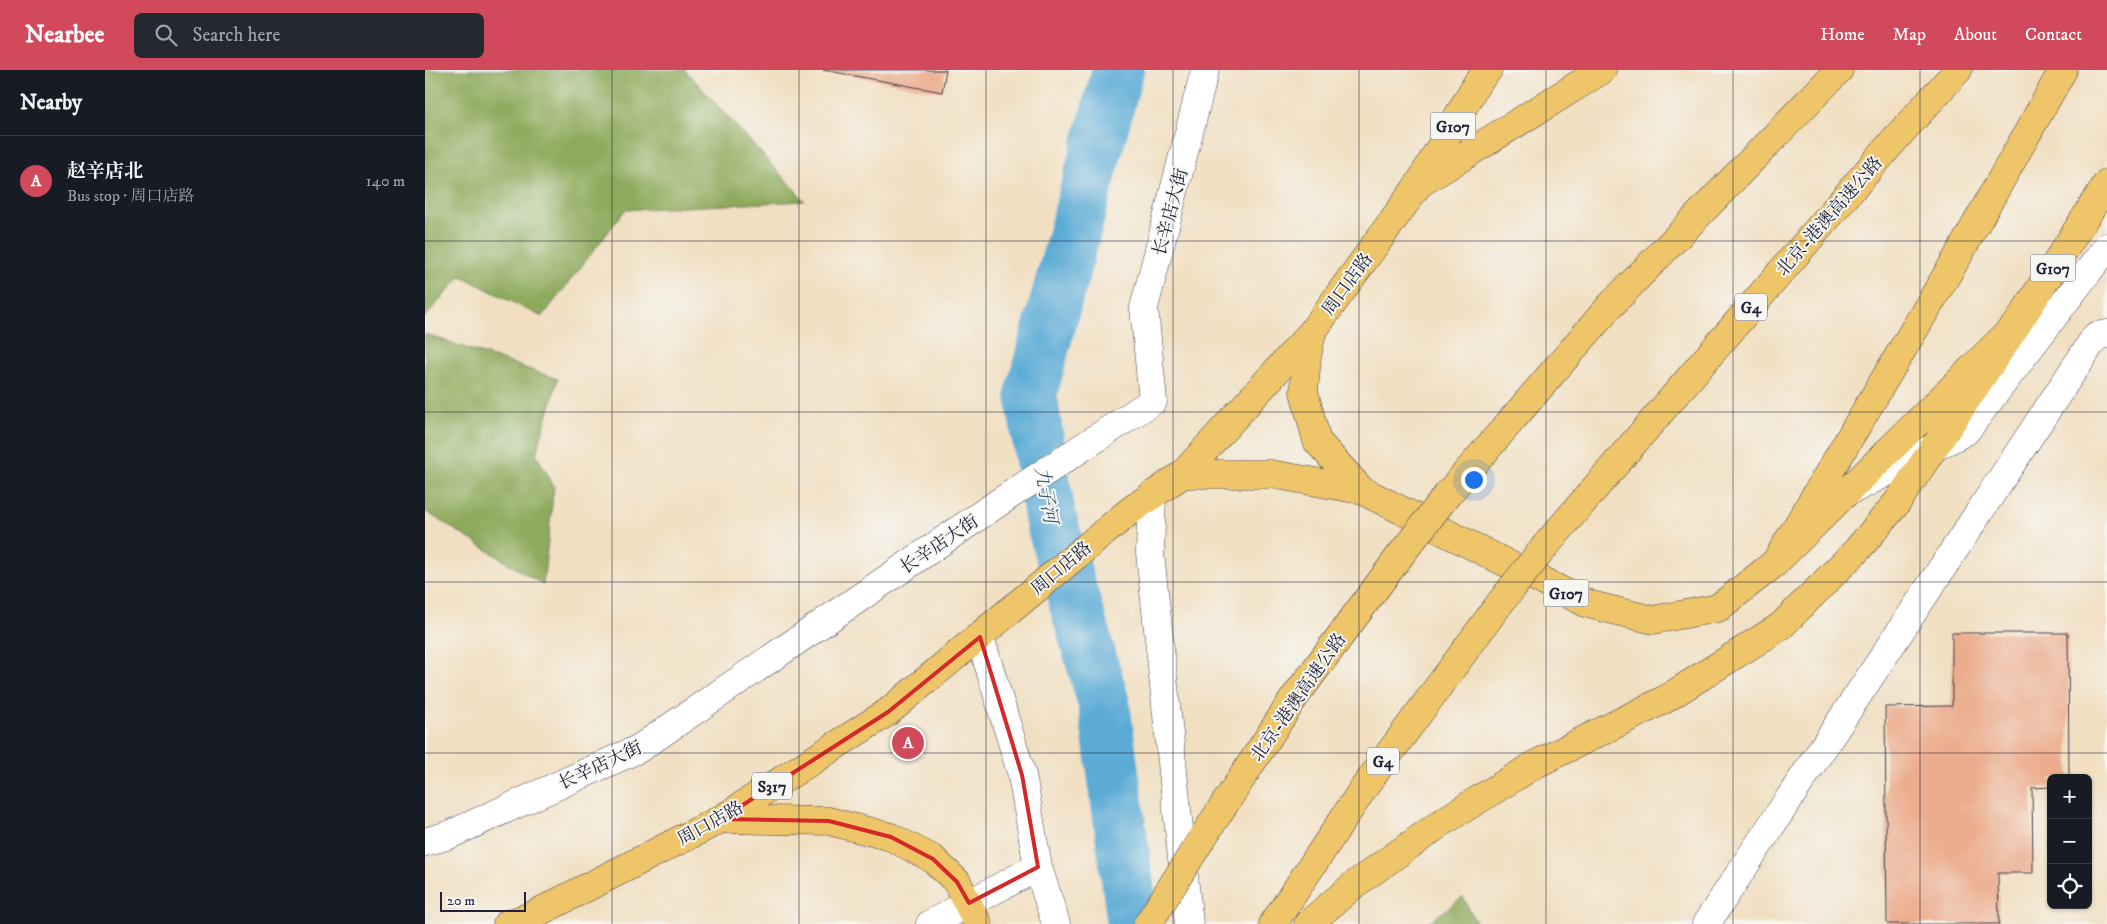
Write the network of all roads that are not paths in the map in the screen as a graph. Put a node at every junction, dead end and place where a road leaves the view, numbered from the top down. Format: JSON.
{"nodes":[{"id":1,"x":1205,"y":70,"type":"edge"},
{"id":2,"x":1488,"y":70,"type":"edge"},
{"id":3,"x":1602,"y":70,"type":"edge"},
{"id":4,"x":1839,"y":70,"type":"edge"},
{"id":5,"x":1958,"y":70,"type":"edge"},
{"id":6,"x":2063,"y":70,"type":"edge"},
{"id":7,"x":1419,"y":184,"type":"junction"},
{"id":8,"x":2107,"y":184,"type":"edge"},
{"id":9,"x":2098,"y":205,"type":"edge"},
{"id":10,"x":2107,"y":247,"type":"edge"},
{"id":11,"x":2018,"y":323,"type":"junction"},
{"id":12,"x":1312,"y":332,"type":"junction"},
{"id":13,"x":2107,"y":334,"type":"edge"},
{"id":14,"x":1934,"y":447,"type":"junction"},
{"id":15,"x":1183,"y":474,"type":"junction"},
{"id":16,"x":1361,"y":490,"type":"junction"},
{"id":17,"x":1846,"y":493,"type":"junction"},
{"id":18,"x":1142,"y":503,"type":"junction"},
{"id":19,"x":1775,"y":563,"type":"junction"},
{"id":20,"x":980,"y":637,"type":"junction"},
{"id":21,"x":721,"y":819,"type":"junction"},
{"id":22,"x":425,"y":842,"type":"edge"},
{"id":23,"x":1038,"y":867,"type":"junction"},
{"id":24,"x":507,"y":924,"type":"edge"},
{"id":25,"x":930,"y":924,"type":"edge"},
{"id":26,"x":978,"y":924,"type":"edge"},
{"id":27,"x":1056,"y":924,"type":"edge"},
{"id":28,"x":1148,"y":924,"type":"edge"},
{"id":29,"x":1189,"y":924,"type":"edge"},
{"id":30,"x":1273,"y":924,"type":"edge"},
{"id":31,"x":1308,"y":924,"type":"edge"},
{"id":32,"x":1706,"y":924,"type":"edge"}],
"edges":[{"from":1,"to":22,"type":"street","name":"长辛店大街"},
{"from":2,"to":7,"type":"main road","name":"周口店路","number":"G107"},
{"from":3,"to":7,"type":"main road"},
{"from":4,"to":28,"type":"main road","name":"北京-港澳高速公路","bridge":true},
{"from":5,"to":30,"type":"main road","name":"北京-港澳高速公路","number":"G4","bridge":true},
{"from":6,"to":19,"type":"main road"},
{"from":7,"to":12,"type":"main road","name":"周口店路","number":"G107"},
{"from":8,"to":9,"type":"main road"},
{"from":9,"to":11,"type":"main road","number":"G107"},
{"from":10,"to":14,"type":"street"},
{"from":11,"to":14,"type":"main road"},
{"from":11,"to":17,"type":"main road","number":"G107"},
{"from":12,"to":15,"type":"main road","name":"周口店路"},
{"from":12,"to":16,"type":"main road","number":"G107"},
{"from":13,"to":32,"type":"street"},
{"from":14,"to":17,"type":"street"},
{"from":14,"to":31,"type":"main road"},
{"from":15,"to":16,"type":"main road"},
{"from":15,"to":18,"type":"main road","name":"周口店路"},
{"from":16,"to":19,"type":"main road","number":"G107"},
{"from":17,"to":19,"type":"main road","number":"G107"},
{"from":18,"to":20,"type":"main road","name":"周口店路","number":"S317"},
{"from":18,"to":29,"type":"street"},
{"from":20,"to":21,"type":"main road","name":"周口店路","number":"S317"},
{"from":20,"to":23,"type":"street"},
{"from":21,"to":24,"type":"main road","name":"周口店路","number":"S317"},
{"from":21,"to":26,"type":"main road"},
{"from":23,"to":25,"type":"street"},
{"from":23,"to":27,"type":"street"}]}
